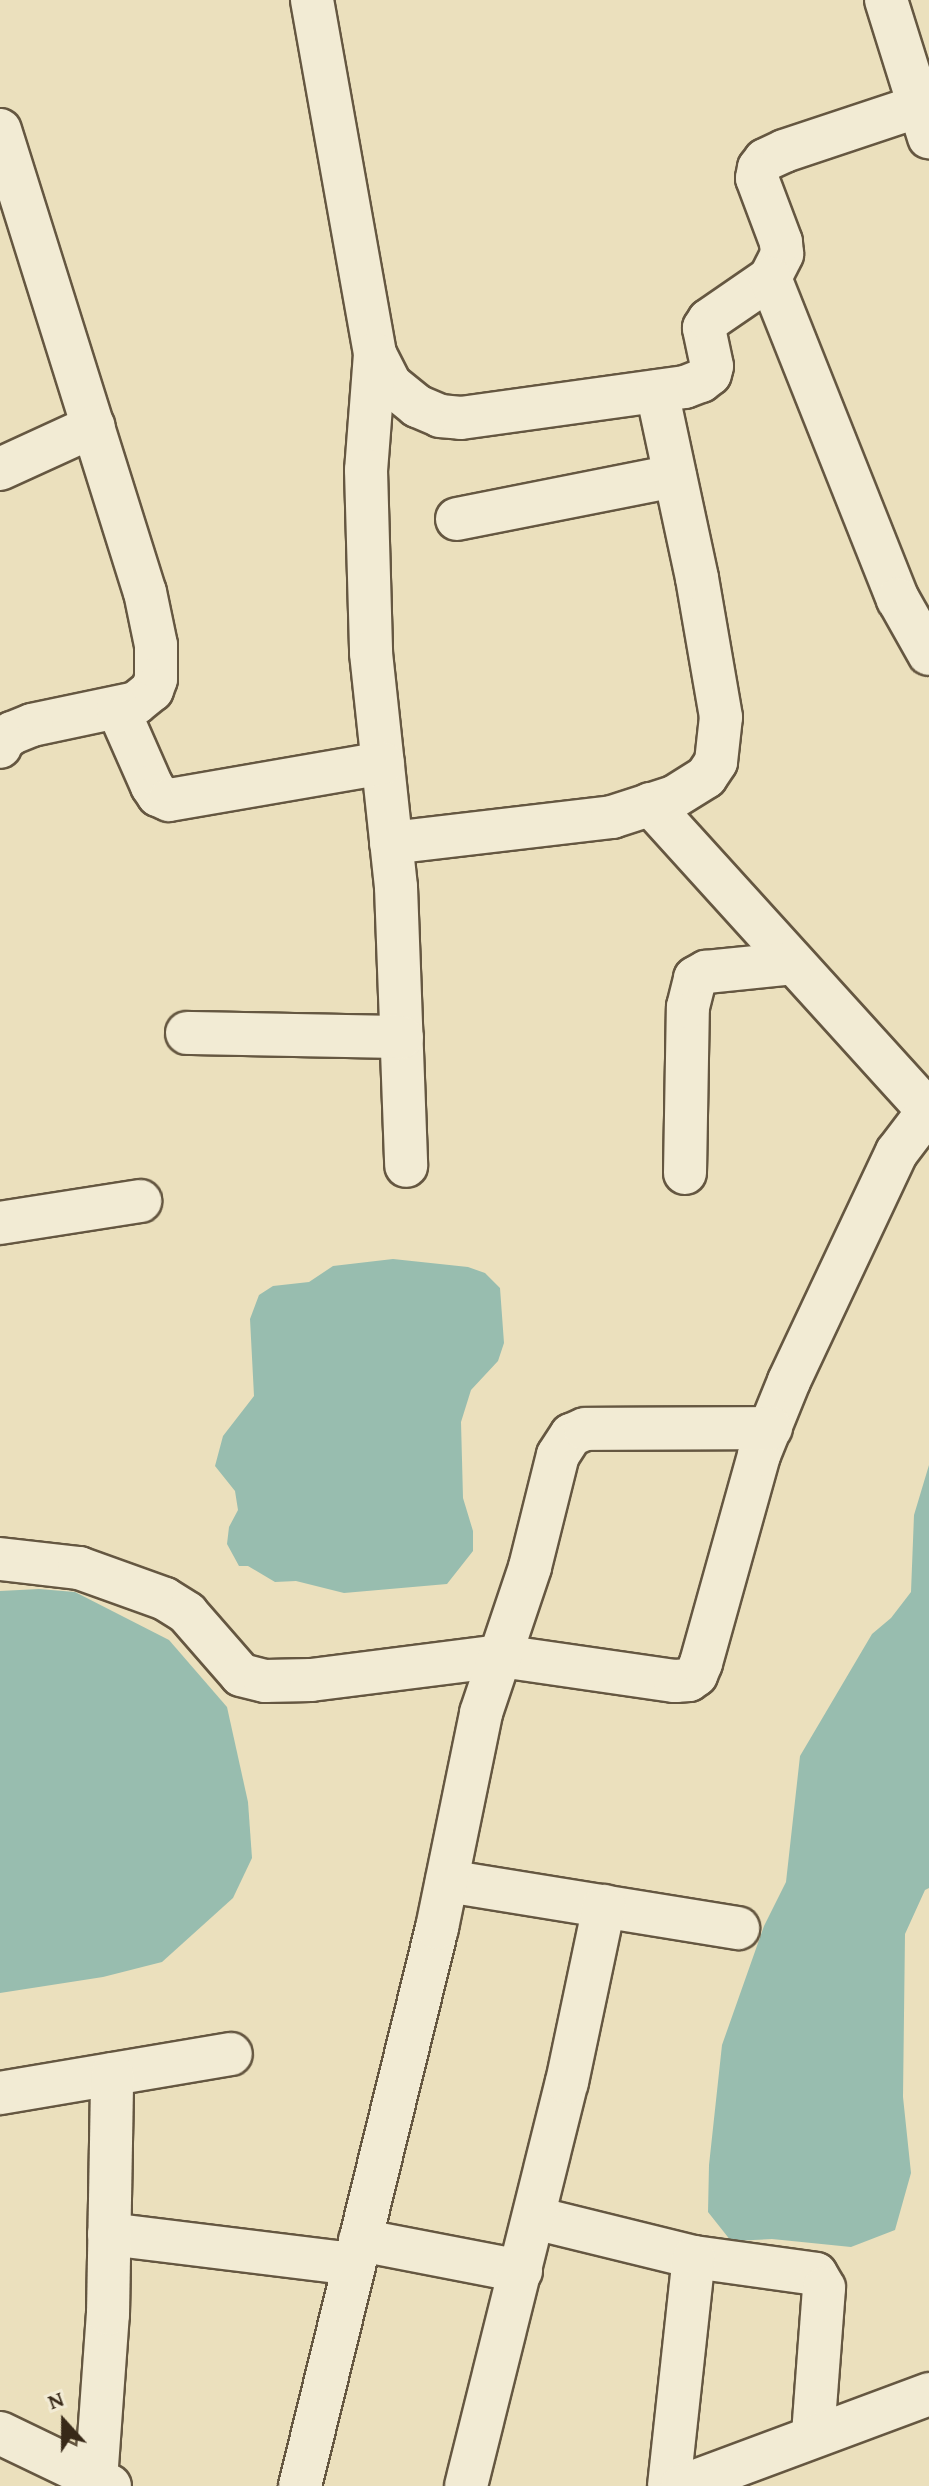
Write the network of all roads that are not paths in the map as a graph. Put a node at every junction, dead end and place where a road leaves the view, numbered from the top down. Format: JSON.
{"nodes":[{"id":1,"x":312,"y":0,"type":"edge"},
{"id":2,"x":886,"y":0,"type":"edge"},
{"id":3,"x":924,"y":121,"type":"edge"},
{"id":4,"x":0,"y":130,"type":"edge"},
{"id":5,"x":770,"y":278,"type":"junction"},
{"id":6,"x":375,"y":354,"type":"junction"},
{"id":7,"x":657,"y":391,"type":"junction"},
{"id":8,"x":94,"y":426,"type":"junction"},
{"id":9,"x":0,"y":469,"type":"edge"},
{"id":10,"x":675,"y":476,"type":"junction"},
{"id":11,"x":457,"y":519,"type":"dead end"},
{"id":12,"x":929,"y":654,"type":"edge"},
{"id":13,"x":118,"y":709,"type":"junction"},
{"id":14,"x":0,"y":747,"type":"edge"},
{"id":15,"x":383,"y":763,"type":"junction"},
{"id":16,"x":650,"y":804,"type":"junction"},
{"id":17,"x":391,"y":843,"type":"junction"},
{"id":18,"x":794,"y":963,"type":"junction"},
{"id":19,"x":187,"y":1033,"type":"dead end"},
{"id":20,"x":402,"y":1037,"type":"junction"},
{"id":21,"x":929,"y":1111,"type":"edge"},
{"id":22,"x":406,"y":1166,"type":"dead end"},
{"id":23,"x":685,"y":1173,"type":"dead end"},
{"id":24,"x":140,"y":1201,"type":"dead end"},
{"id":25,"x":0,"y":1223,"type":"edge"},
{"id":26,"x":771,"y":1428,"type":"junction"},
{"id":27,"x":0,"y":1559,"type":"edge"},
{"id":28,"x":501,"y":1656,"type":"junction"},
{"id":29,"x":447,"y":1881,"type":"junction"},
{"id":30,"x":604,"y":1906,"type":"junction"},
{"id":31,"x":738,"y":1928,"type":"dead end"},
{"id":32,"x":231,"y":2054,"type":"dead end"},
{"id":33,"x":112,"y":2074,"type":"junction"},
{"id":34,"x":0,"y":2093,"type":"edge"},
{"id":35,"x":535,"y":2218,"type":"junction"},
{"id":36,"x":109,"y":2234,"type":"junction"},
{"id":37,"x":356,"y":2252,"type":"junction"},
{"id":38,"x":694,"y":2257,"type":"junction"},
{"id":39,"x":521,"y":2271,"type":"junction"},
{"id":40,"x":929,"y":2394,"type":"edge"},
{"id":41,"x":0,"y":2433,"type":"edge"},
{"id":42,"x":813,"y":2435,"type":"junction"},
{"id":43,"x":103,"y":2484,"type":"edge"},
{"id":44,"x":300,"y":2486,"type":"edge"},
{"id":45,"x":466,"y":2486,"type":"edge"},
{"id":46,"x":669,"y":2486,"type":"edge"},
{"id":47,"x":682,"y":2486,"type":"edge"}],
"edges":[{"from":1,"to":6,"type":"street"},
{"from":2,"to":3,"type":"street"},
{"from":3,"to":5,"type":"street"},
{"from":4,"to":8,"type":"street"},
{"from":5,"to":7,"type":"street"},
{"from":5,"to":12,"type":"street"},
{"from":6,"to":7,"type":"street"},
{"from":6,"to":15,"type":"street"},
{"from":7,"to":10,"type":"street"},
{"from":8,"to":9,"type":"street"},
{"from":8,"to":13,"type":"street"},
{"from":10,"to":11,"type":"street"},
{"from":10,"to":16,"type":"street"},
{"from":13,"to":14,"type":"street"},
{"from":13,"to":15,"type":"street"},
{"from":15,"to":17,"type":"street"},
{"from":16,"to":17,"type":"street"},
{"from":16,"to":18,"type":"street"},
{"from":17,"to":20,"type":"street"},
{"from":18,"to":21,"type":"street"},
{"from":18,"to":23,"type":"street"},
{"from":19,"to":20,"type":"street"},
{"from":20,"to":22,"type":"street"},
{"from":21,"to":26,"type":"street"},
{"from":24,"to":25,"type":"street"},
{"from":26,"to":28,"type":"street"},
{"from":26,"to":28,"type":"street"},
{"from":27,"to":28,"type":"street"},
{"from":28,"to":29,"type":"street"},
{"from":29,"to":30,"type":"street"},
{"from":29,"to":37,"type":"street"},
{"from":30,"to":31,"type":"street"},
{"from":30,"to":35,"type":"street"},
{"from":32,"to":33,"type":"street"},
{"from":33,"to":34,"type":"street"},
{"from":33,"to":36,"type":"street"},
{"from":35,"to":38,"type":"street"},
{"from":35,"to":39,"type":"street"},
{"from":36,"to":37,"type":"street"},
{"from":36,"to":43,"type":"street"},
{"from":37,"to":39,"type":"street"},
{"from":37,"to":44,"type":"street"},
{"from":38,"to":42,"type":"street"},
{"from":38,"to":46,"type":"street"},
{"from":39,"to":45,"type":"street"},
{"from":40,"to":42,"type":"street"},
{"from":41,"to":43,"type":"street"},
{"from":42,"to":47,"type":"street"}]}
